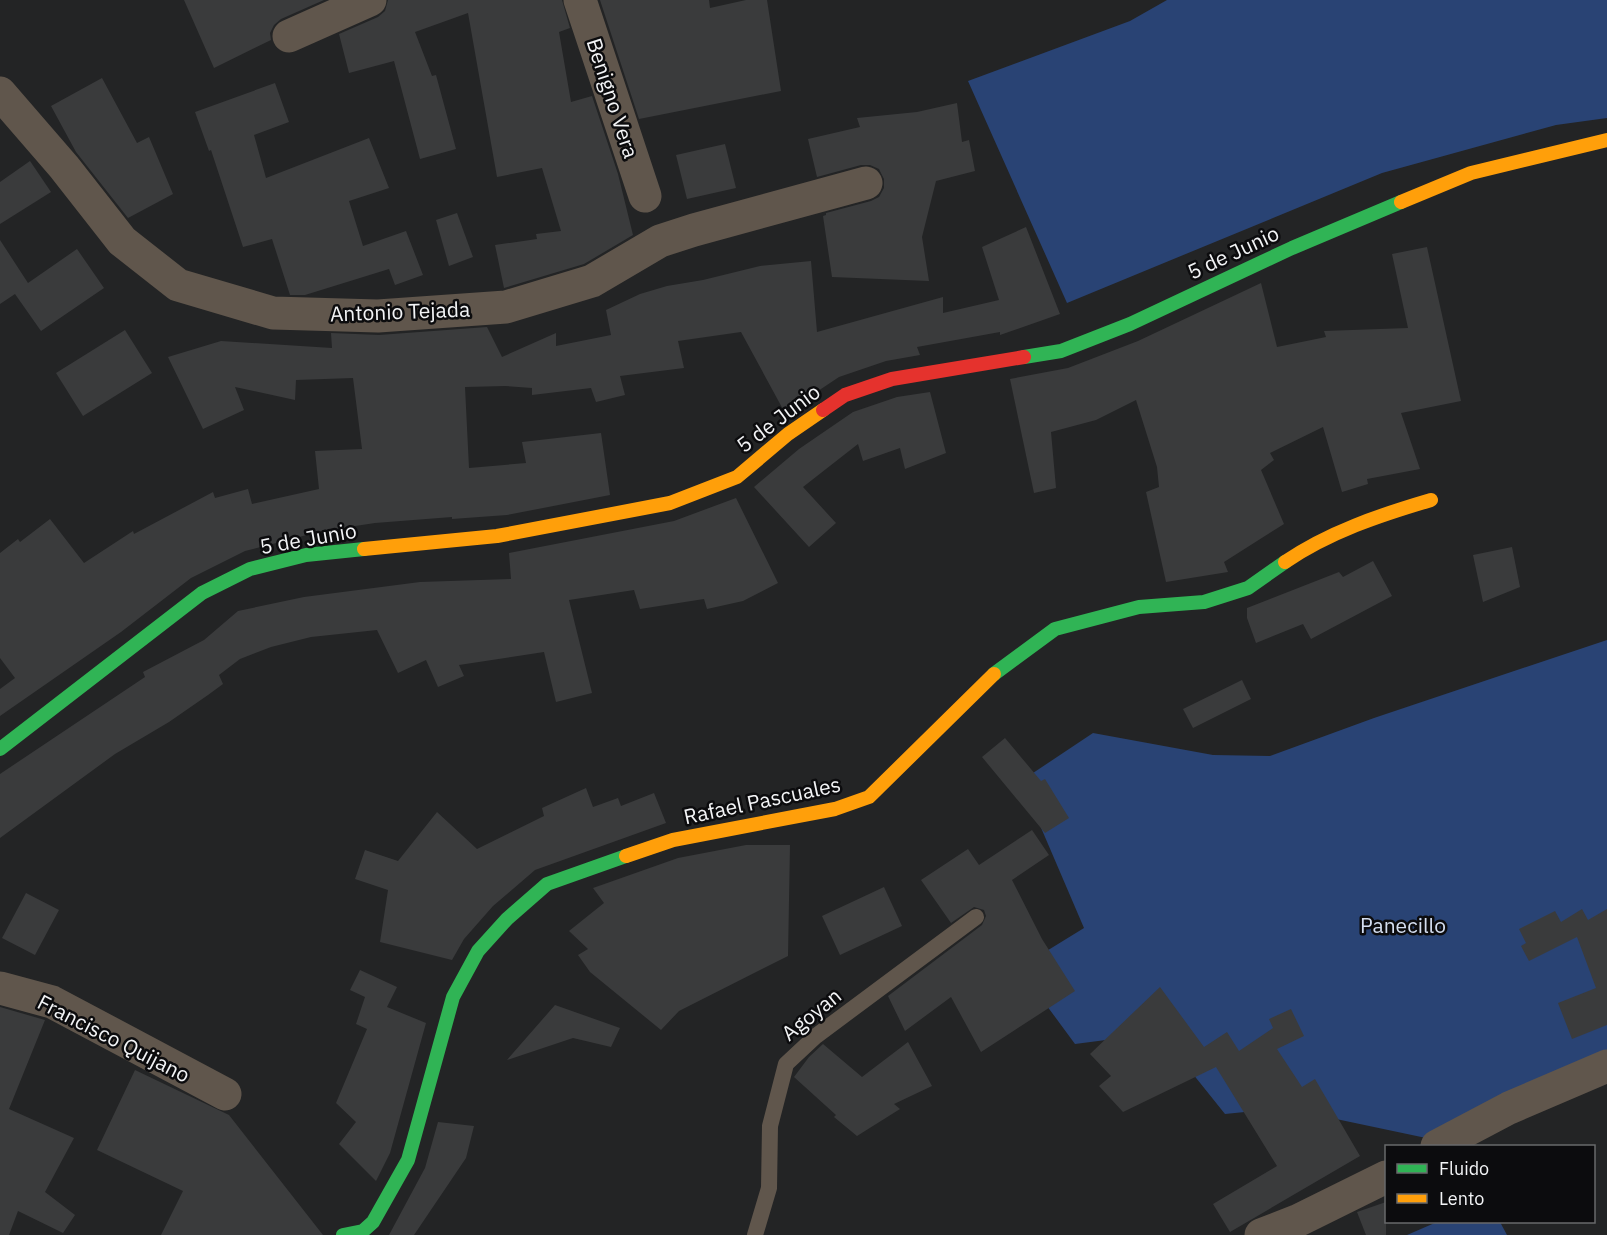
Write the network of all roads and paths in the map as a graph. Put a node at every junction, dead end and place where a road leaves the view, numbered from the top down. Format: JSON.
{"nodes":[{"id":1,"x":370,"y":0,"type":"edge"},
{"id":2,"x":580,"y":0,"type":"edge"},
{"id":3,"x":289,"y":36,"type":"dead end"},
{"id":4,"x":0,"y":93,"type":"edge"},
{"id":5,"x":1607,"y":140,"type":"edge"},
{"id":6,"x":866,"y":183,"type":"dead end"},
{"id":7,"x":645,"y":196,"type":"dead end"},
{"id":8,"x":1431,"y":500,"type":"dead end"},
{"id":9,"x":0,"y":749,"type":"edge"},
{"id":10,"x":976,"y":917,"type":"dead end"},
{"id":11,"x":0,"y":988,"type":"edge"},
{"id":12,"x":1607,"y":1066,"type":"edge"},
{"id":13,"x":225,"y":1094,"type":"dead end"},
{"id":14,"x":1439,"y":1145,"type":"edge"},
{"id":15,"x":1385,"y":1177,"type":"edge"},
{"id":16,"x":360,"y":1234,"type":"edge"},
{"id":17,"x":755,"y":1235,"type":"edge"},
{"id":18,"x":1261,"y":1235,"type":"edge"}],
"edges":[{"from":1,"to":3,"type":"street"},
{"from":2,"to":7,"type":"street","name":"Benigno Vera"},
{"from":4,"to":6,"type":"street","name":"Antonio Tejada"},
{"from":5,"to":9,"type":"street","name":"5 de Junio"},
{"from":8,"to":16,"type":"street","name":"Rafael Pascuales"},
{"from":10,"to":17,"type":"lane","name":"Agoyan"},
{"from":11,"to":13,"type":"street","name":"Francisco Quijano"},
{"from":12,"to":14,"type":"street"},
{"from":15,"to":18,"type":"street"}]}
